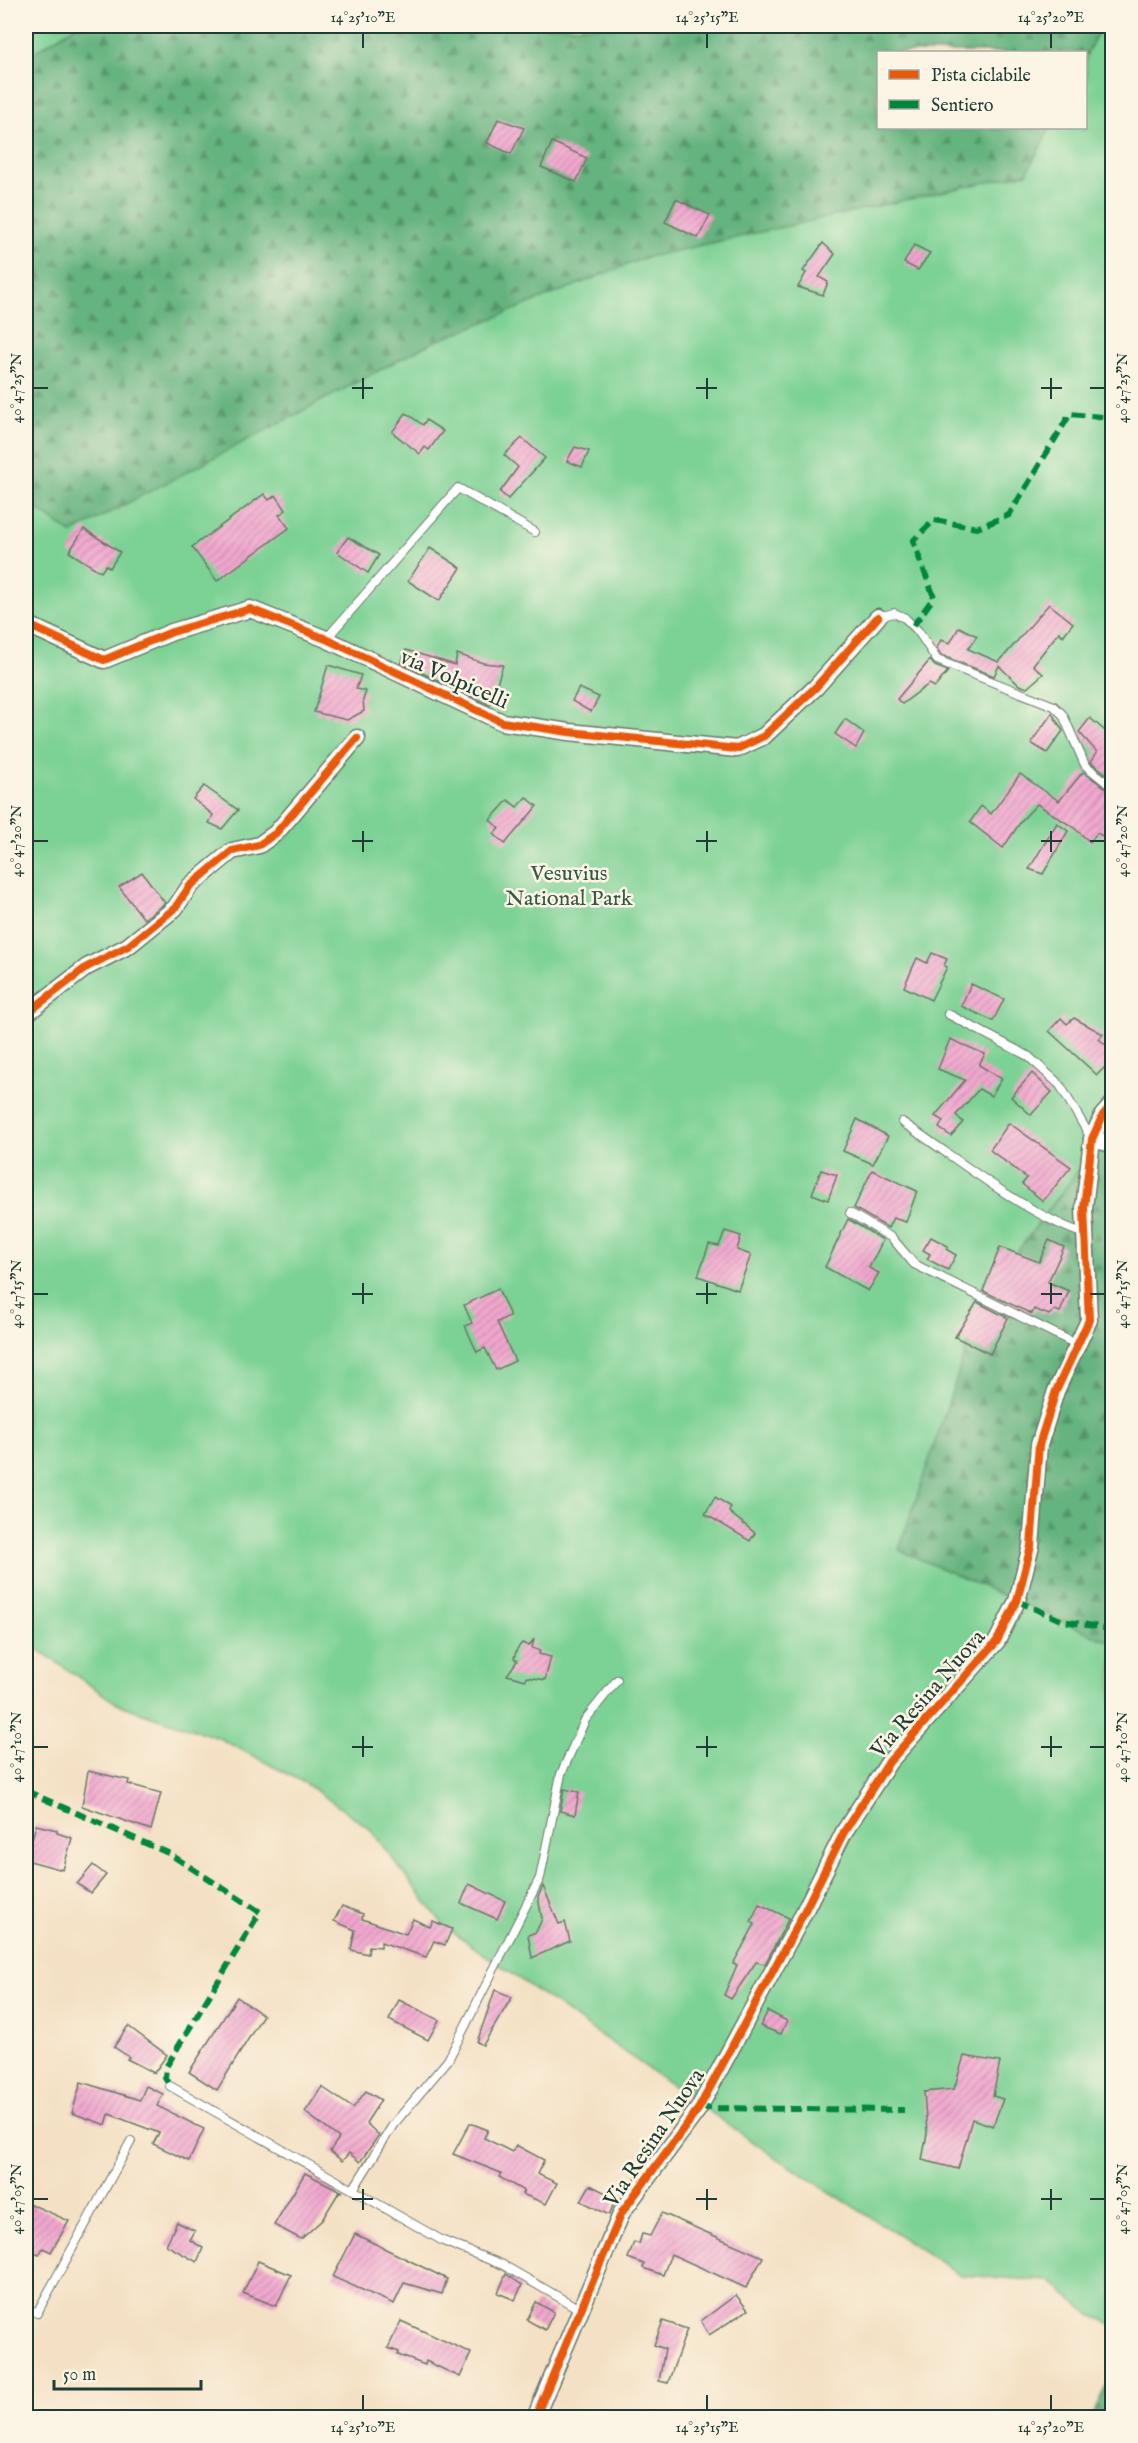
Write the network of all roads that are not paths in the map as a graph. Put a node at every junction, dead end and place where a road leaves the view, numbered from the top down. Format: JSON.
{"nodes":[{"id":1,"x":535,"y":532,"type":"dead end"},
{"id":2,"x":878,"y":617,"type":"joint"},
{"id":3,"x":26,"y":624,"type":"edge"},
{"id":4,"x":326,"y":639,"type":"junction"},
{"id":5,"x":357,"y":738,"type":"dead end"},
{"id":6,"x":1113,"y":787,"type":"edge"},
{"id":7,"x":26,"y":1014,"type":"edge"},
{"id":8,"x":948,"y":1014,"type":"dead end"},
{"id":9,"x":1113,"y":1105,"type":"edge"},
{"id":10,"x":902,"y":1122,"type":"dead end"},
{"id":11,"x":1092,"y":1139,"type":"junction"},
{"id":12,"x":1113,"y":1144,"type":"edge"},
{"id":13,"x":850,"y":1213,"type":"dead end"},
{"id":14,"x":1086,"y":1234,"type":"junction"},
{"id":15,"x":1078,"y":1345,"type":"junction"},
{"id":16,"x":617,"y":1680,"type":"dead end"},
{"id":17,"x":170,"y":2086,"type":"dead end"},
{"id":18,"x":131,"y":2141,"type":"dead end"},
{"id":19,"x":354,"y":2188,"type":"junction"},
{"id":20,"x":26,"y":2308,"type":"edge"},
{"id":21,"x":581,"y":2311,"type":"junction"},
{"id":22,"x":535,"y":2418,"type":"edge"}],
"edges":[{"from":1,"to":4,"type":"lane"},
{"from":2,"to":4,"type":"street","name":"via Volpicelli"},
{"from":2,"to":6,"type":"lane"},
{"from":3,"to":4,"type":"street","name":"via Volpicelli"},
{"from":5,"to":7,"type":"street"},
{"from":8,"to":11,"type":"lane"},
{"from":9,"to":11,"type":"street","name":"Via Resina Nuova"},
{"from":10,"to":14,"type":"lane"},
{"from":11,"to":12,"type":"street"},
{"from":11,"to":14,"type":"street","name":"Via Resina Nuova"},
{"from":13,"to":15,"type":"lane"},
{"from":14,"to":15,"type":"street","name":"Via Resina Nuova"},
{"from":15,"to":21,"type":"street","name":"Via Resina Nuova"},
{"from":16,"to":19,"type":"lane"},
{"from":17,"to":19,"type":"lane"},
{"from":18,"to":20,"type":"lane"},
{"from":19,"to":21,"type":"lane"},
{"from":21,"to":22,"type":"street","name":"Via Resina Nuova"}]}
